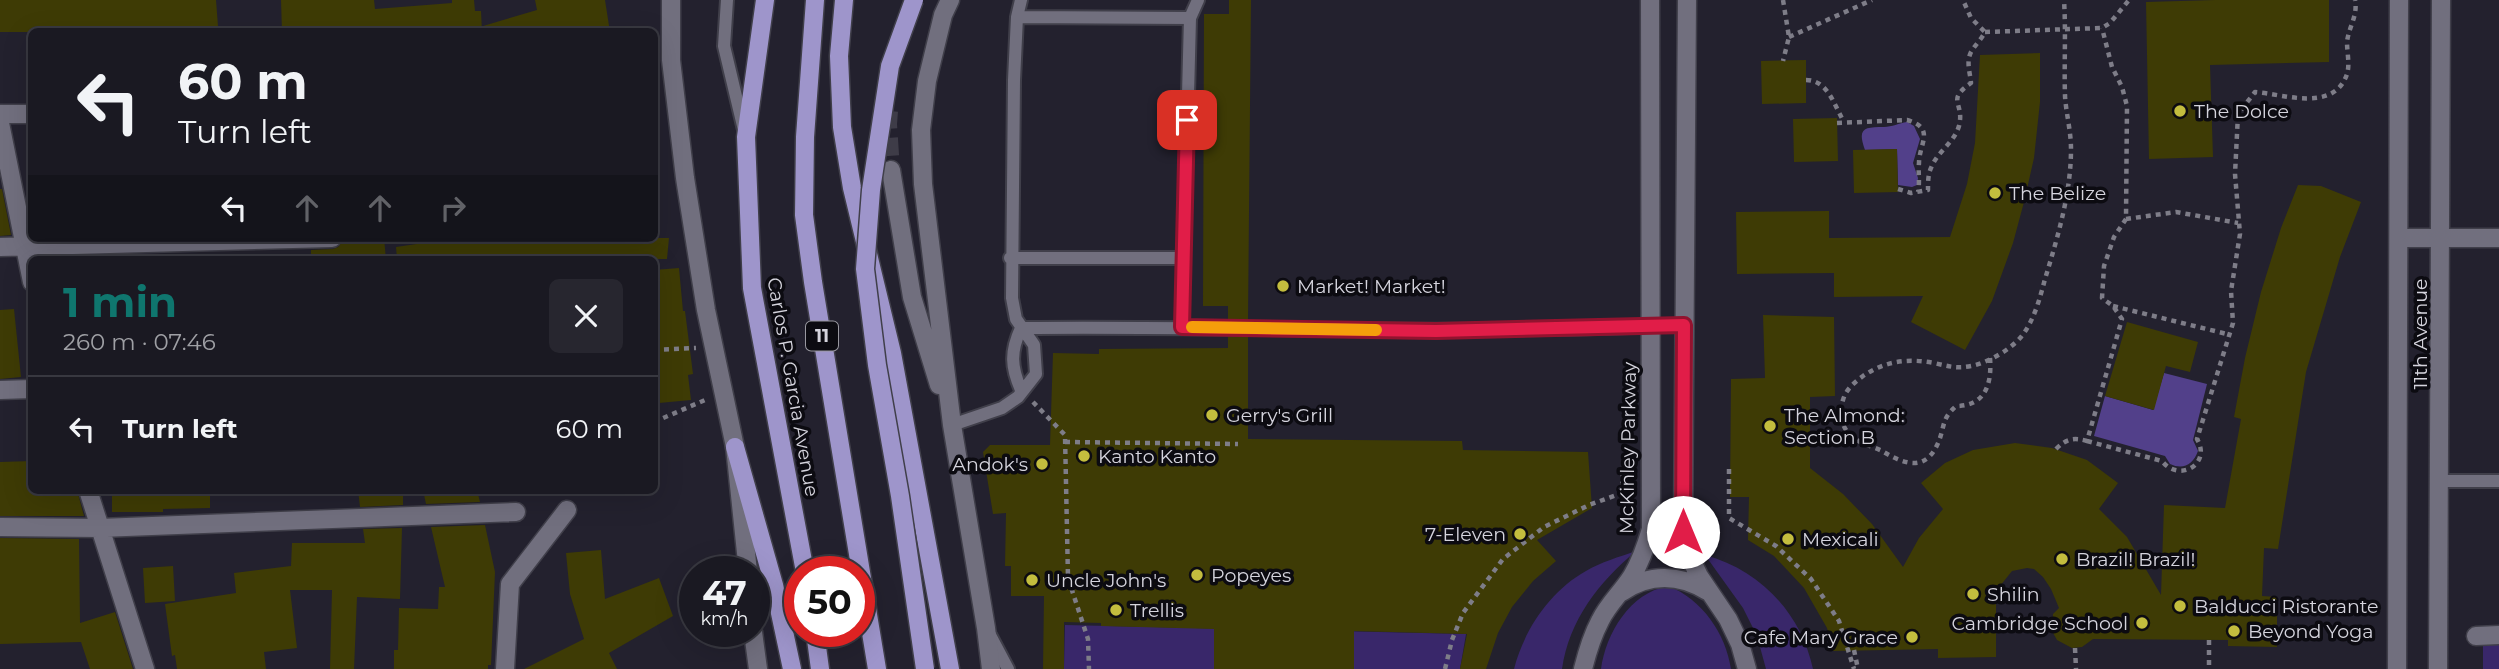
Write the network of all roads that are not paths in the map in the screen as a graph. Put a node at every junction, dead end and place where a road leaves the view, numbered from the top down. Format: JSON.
{"nodes":[{"id":1,"x":671,"y":0,"type":"edge"},
{"id":2,"x":727,"y":0,"type":"edge"},
{"id":3,"x":765,"y":0,"type":"edge"},
{"id":4,"x":815,"y":0,"type":"edge"},
{"id":5,"x":844,"y":0,"type":"edge"},
{"id":6,"x":914,"y":0,"type":"edge"},
{"id":7,"x":950,"y":0,"type":"edge"},
{"id":8,"x":1021,"y":0,"type":"edge"},
{"id":9,"x":1198,"y":0,"type":"edge"},
{"id":10,"x":1650,"y":0,"type":"edge"},
{"id":11,"x":1687,"y":0,"type":"edge"},
{"id":12,"x":2399,"y":0,"type":"edge"},
{"id":13,"x":2441,"y":0,"type":"edge"},
{"id":14,"x":1017,"y":17,"type":"junction"},
{"id":15,"x":1190,"y":18,"type":"junction"},
{"id":16,"x":0,"y":114,"type":"edge"},
{"id":17,"x":28,"y":114,"type":"edge"},
{"id":18,"x":0,"y":124,"type":"edge"},
{"id":19,"x":746,"y":137,"type":"junction"},
{"id":20,"x":891,"y":170,"type":"tunnel mouth"},
{"id":21,"x":2399,"y":238,"type":"junction"},
{"id":22,"x":2441,"y":238,"type":"junction"},
{"id":23,"x":2499,"y":238,"type":"edge"},
{"id":24,"x":195,"y":242,"type":"edge"},
{"id":25,"x":0,"y":247,"type":"edge"},
{"id":26,"x":24,"y":247,"type":"junction"},
{"id":27,"x":1010,"y":258,"type":"junction"},
{"id":28,"x":1183,"y":258,"type":"junction"},
{"id":29,"x":28,"y":264,"type":"edge"},
{"id":30,"x":1684,"y":325,"type":"junction"},
{"id":31,"x":1182,"y":327,"type":"junction"},
{"id":32,"x":1650,"y":327,"type":"junction"},
{"id":33,"x":1021,"y":328,"type":"junction"},
{"id":34,"x":28,"y":389,"type":"edge"},
{"id":35,"x":0,"y":390,"type":"edge"},
{"id":36,"x":1021,"y":390,"type":"junction"},
{"id":37,"x":952,"y":425,"type":"junction"},
{"id":38,"x":735,"y":447,"type":"junction"},
{"id":39,"x":2440,"y":481,"type":"junction"},
{"id":40,"x":2499,"y":481,"type":"edge"},
{"id":41,"x":89,"y":494,"type":"edge"},
{"id":42,"x":567,"y":510,"type":"dead end"},
{"id":43,"x":516,"y":512,"type":"dead end"},
{"id":44,"x":0,"y":527,"type":"edge"},
{"id":45,"x":100,"y":528,"type":"junction"},
{"id":46,"x":745,"y":556,"type":"edge"},
{"id":47,"x":802,"y":556,"type":"edge"},
{"id":48,"x":1713,"y":596,"type":"junction"},
{"id":49,"x":1614,"y":598,"type":"junction"},
{"id":50,"x":986,"y":628,"type":"junction"},
{"id":51,"x":2499,"y":635,"type":"edge"},
{"id":52,"x":2476,"y":636,"type":"dead end"},
{"id":53,"x":755,"y":647,"type":"edge"},
{"id":54,"x":817,"y":647,"type":"edge"},
{"id":55,"x":145,"y":669,"type":"edge"},
{"id":56,"x":505,"y":669,"type":"edge"},
{"id":57,"x":758,"y":669,"type":"edge"},
{"id":58,"x":792,"y":669,"type":"edge"},
{"id":59,"x":820,"y":669,"type":"edge"},
{"id":60,"x":877,"y":669,"type":"edge"},
{"id":61,"x":925,"y":669,"type":"edge"},
{"id":62,"x":950,"y":669,"type":"edge"},
{"id":63,"x":991,"y":669,"type":"edge"},
{"id":64,"x":1008,"y":669,"type":"edge"},
{"id":65,"x":1583,"y":669,"type":"edge"},
{"id":66,"x":1747,"y":669,"type":"edge"},
{"id":67,"x":2398,"y":669,"type":"edge"},
{"id":68,"x":2438,"y":669,"type":"edge"}],
"edges":[{"from":1,"to":38,"type":"main road"},
{"from":2,"to":19,"type":"lane"},
{"from":3,"to":19,"type":"main road","name":"Carlos P. Garcia Avenue"},
{"from":4,"to":60,"type":"main road","name":"Carlos P. Garcia Avenue","number":"11"},
{"from":5,"to":62,"type":"main road"},
{"from":6,"to":61,"type":"main road","bridge":true},
{"from":7,"to":37,"type":"main road"},
{"from":8,"to":14,"type":"lane"},
{"from":9,"to":15,"type":"lane"},
{"from":10,"to":32,"type":"main road","name":"McKinley Parkway"},
{"from":11,"to":30,"type":"main road"},
{"from":12,"to":21,"type":"main road","name":"11th Avenue"},
{"from":13,"to":22,"type":"main road","name":"11th Avenue"},
{"from":14,"to":15,"type":"lane"},
{"from":14,"to":27,"type":"lane"},
{"from":15,"to":28,"type":"lane"},
{"from":16,"to":17,"type":"main road"},
{"from":18,"to":26,"type":"main road"},
{"from":19,"to":47,"type":"main road","name":"Carlos P. Garcia Avenue"},
{"from":20,"to":37,"type":"main road"},
{"from":21,"to":22,"type":"main road"},
{"from":21,"to":67,"type":"main road","name":"11th Avenue"},
{"from":22,"to":23,"type":"main road"},
{"from":22,"to":39,"type":"main road","name":"11th Avenue"},
{"from":24,"to":26,"type":"main road"},
{"from":25,"to":26,"type":"main road"},
{"from":26,"to":29,"type":"main road"},
{"from":27,"to":28,"type":"lane"},
{"from":27,"to":33,"type":"lane"},
{"from":28,"to":31,"type":"lane"},
{"from":30,"to":32,"type":"lane"},
{"from":30,"to":48,"type":"main road"},
{"from":31,"to":32,"type":"lane"},
{"from":31,"to":33,"type":"lane"},
{"from":32,"to":49,"type":"main road","name":"McKinley Parkway"},
{"from":33,"to":36,"type":"lane"},
{"from":33,"to":36,"type":"lane"},
{"from":34,"to":35,"type":"main road"},
{"from":36,"to":37,"type":"lane"},
{"from":37,"to":50,"type":"main road"},
{"from":38,"to":46,"type":"main road"},
{"from":38,"to":58,"type":"main road"},
{"from":39,"to":40,"type":"lane"},
{"from":39,"to":68,"type":"main road","name":"11th Avenue"},
{"from":41,"to":45,"type":"main road"},
{"from":42,"to":56,"type":"main road"},
{"from":43,"to":45,"type":"main road"},
{"from":44,"to":45,"type":"main road"},
{"from":45,"to":55,"type":"main road"},
{"from":48,"to":49,"type":"main road"},
{"from":48,"to":66,"type":"main road"},
{"from":49,"to":65,"type":"main road","name":"McKinley Parkway"},
{"from":50,"to":63,"type":"main road"},
{"from":50,"to":64,"type":"lane"},
{"from":51,"to":52,"type":"main road"},
{"from":53,"to":57,"type":"main road"},
{"from":54,"to":59,"type":"main road"}]}
